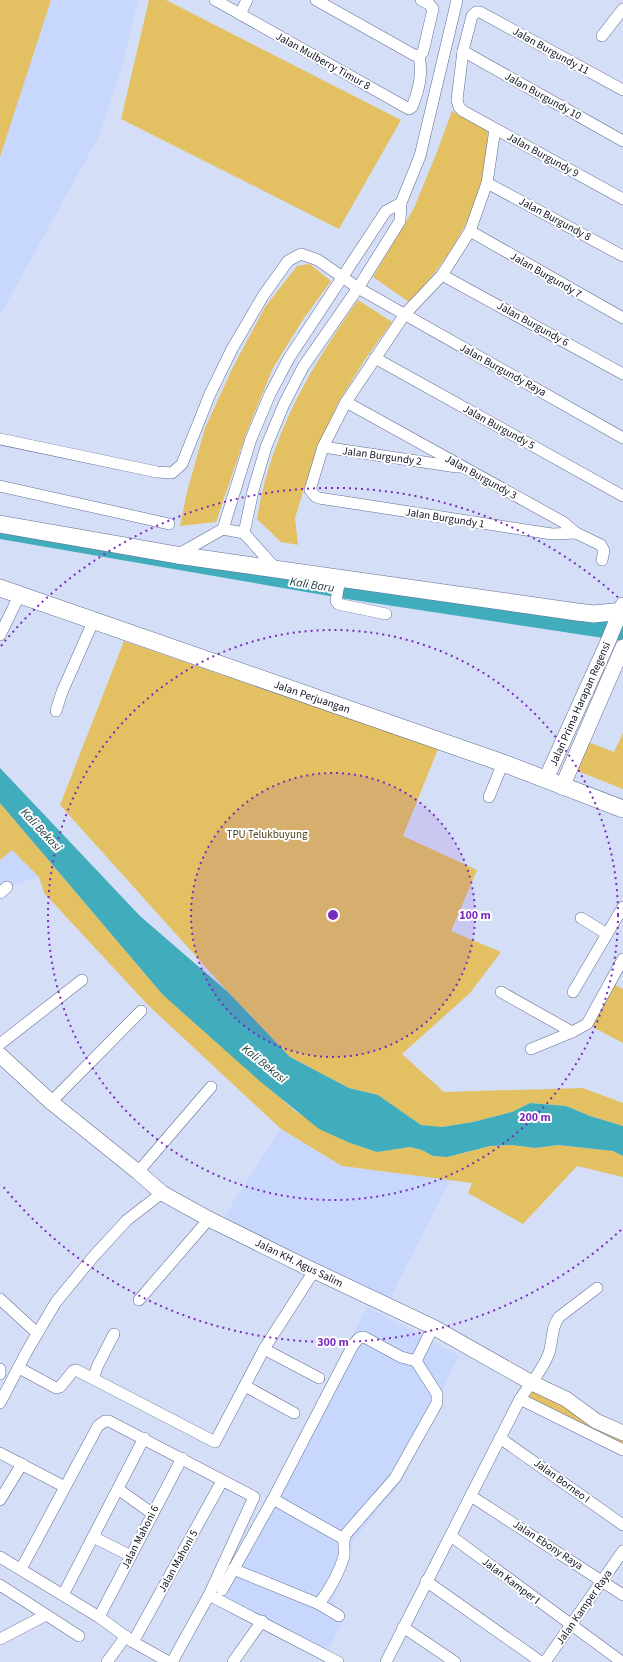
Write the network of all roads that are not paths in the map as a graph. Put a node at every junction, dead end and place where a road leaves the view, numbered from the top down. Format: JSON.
{"nodes":[{"id":1,"x":215,"y":0,"type":"edge"},
{"id":2,"x":247,"y":0,"type":"edge"},
{"id":3,"x":316,"y":0,"type":"edge"},
{"id":4,"x":457,"y":0,"type":"edge"},
{"id":5,"x":425,"y":2,"type":"edge"},
{"id":6,"x":623,"y":9,"type":"edge"},
{"id":7,"x":240,"y":14,"type":"junction"},
{"id":8,"x":602,"y":36,"type":"dead end"},
{"id":9,"x":463,"y":51,"type":"junction"},
{"id":10,"x":416,"y":55,"type":"junction"},
{"id":11,"x":623,"y":90,"type":"edge"},
{"id":12,"x":495,"y":129,"type":"junction"},
{"id":13,"x":623,"y":141,"type":"edge"},
{"id":14,"x":487,"y":182,"type":"junction"},
{"id":15,"x":623,"y":200,"type":"edge"},
{"id":16,"x":401,"y":203,"type":"junction"},
{"id":17,"x":470,"y":231,"type":"junction"},
{"id":18,"x":623,"y":256,"type":"edge"},
{"id":19,"x":442,"y":275,"type":"junction"},
{"id":20,"x":342,"y":278,"type":"junction"},
{"id":21,"x":358,"y":288,"type":"junction"},
{"id":22,"x":404,"y":314,"type":"junction"},
{"id":23,"x":623,"y":318,"type":"edge"},
{"id":24,"x":375,"y":358,"type":"junction"},
{"id":25,"x":623,"y":374,"type":"edge"},
{"id":26,"x":346,"y":402,"type":"junction"},
{"id":27,"x":623,"y":438,"type":"edge"},
{"id":28,"x":0,"y":439,"type":"edge"},
{"id":29,"x":323,"y":447,"type":"junction"},
{"id":30,"x":465,"y":468,"type":"junction"},
{"id":31,"x":0,"y":486,"type":"edge"},
{"id":32,"x":623,"y":496,"type":"edge"},
{"id":33,"x":0,"y":524,"type":"edge"},
{"id":34,"x":169,"y":524,"type":"dead end"},
{"id":35,"x":223,"y":529,"type":"junction"},
{"id":36,"x":244,"y":533,"type":"junction"},
{"id":37,"x":576,"y":533,"type":"junction"},
{"id":38,"x":176,"y":555,"type":"junction"},
{"id":39,"x":602,"y":560,"type":"dead end"},
{"id":40,"x":276,"y":568,"type":"junction"},
{"id":41,"x":340,"y":580,"type":"junction"},
{"id":42,"x":0,"y":588,"type":"edge"},
{"id":43,"x":19,"y":596,"type":"junction"},
{"id":44,"x":621,"y":612,"type":"edge"},
{"id":45,"x":386,"y":614,"type":"dead end"},
{"id":46,"x":93,"y":622,"type":"junction"},
{"id":47,"x":0,"y":634,"type":"edge"},
{"id":48,"x":622,"y":649,"type":"edge"},
{"id":49,"x":56,"y":711,"type":"dead end"},
{"id":50,"x":503,"y":763,"type":"junction"},
{"id":51,"x":546,"y":779,"type":"junction"},
{"id":52,"x":562,"y":787,"type":"junction"},
{"id":53,"x":489,"y":797,"type":"dead end"},
{"id":54,"x":623,"y":809,"type":"edge"},
{"id":55,"x":623,"y":907,"type":"edge"},
{"id":56,"x":581,"y":918,"type":"dead end"},
{"id":57,"x":607,"y":934,"type":"junction"},
{"id":58,"x":623,"y":959,"type":"edge"},
{"id":59,"x":82,"y":980,"type":"dead end"},
{"id":60,"x":501,"y":992,"type":"dead end"},
{"id":61,"x":573,"y":992,"type":"dead end"},
{"id":62,"x":141,"y":1011,"type":"dead end"},
{"id":63,"x":572,"y":1032,"type":"junction"},
{"id":64,"x":0,"y":1044,"type":"edge"},
{"id":65,"x":531,"y":1049,"type":"dead end"},
{"id":66,"x":0,"y":1055,"type":"edge"},
{"id":67,"x":211,"y":1087,"type":"dead end"},
{"id":68,"x":51,"y":1102,"type":"junction"},
{"id":69,"x":138,"y":1172,"type":"junction"},
{"id":70,"x":162,"y":1193,"type":"junction"},
{"id":71,"x":209,"y":1219,"type":"junction"},
{"id":72,"x":314,"y":1271,"type":"junction"},
{"id":73,"x":597,"y":1288,"type":"dead end"},
{"id":74,"x":0,"y":1299,"type":"edge"},
{"id":75,"x":139,"y":1300,"type":"dead end"},
{"id":76,"x":433,"y":1327,"type":"junction"},
{"id":77,"x":37,"y":1333,"type":"junction"},
{"id":78,"x":114,"y":1334,"type":"dead end"},
{"id":79,"x":264,"y":1349,"type":"junction"},
{"id":80,"x":416,"y":1361,"type":"junction"},
{"id":81,"x":19,"y":1368,"type":"junction"},
{"id":82,"x":0,"y":1369,"type":"edge"},
{"id":83,"x":0,"y":1374,"type":"edge"},
{"id":84,"x":93,"y":1378,"type":"junction"},
{"id":85,"x":319,"y":1378,"type":"dead end"},
{"id":86,"x":532,"y":1382,"type":"junction"},
{"id":87,"x":245,"y":1386,"type":"junction"},
{"id":88,"x":520,"y":1399,"type":"junction"},
{"id":89,"x":0,"y":1404,"type":"edge"},
{"id":90,"x":294,"y":1413,"type":"dead end"},
{"id":91,"x":623,"y":1433,"type":"edge"},
{"id":92,"x":144,"y":1438,"type":"junction"},
{"id":93,"x":500,"y":1438,"type":"junction"},
{"id":94,"x":623,"y":1450,"type":"edge"},
{"id":95,"x":0,"y":1453,"type":"edge"},
{"id":96,"x":182,"y":1458,"type":"junction"},
{"id":97,"x":22,"y":1464,"type":"junction"},
{"id":98,"x":222,"y":1481,"type":"junction"},
{"id":99,"x":65,"y":1487,"type":"junction"},
{"id":100,"x":118,"y":1489,"type":"junction"},
{"id":101,"x":472,"y":1496,"type":"junction"},
{"id":102,"x":273,"y":1499,"type":"junction"},
{"id":103,"x":0,"y":1500,"type":"edge"},
{"id":104,"x":153,"y":1514,"type":"junction"},
{"id":105,"x":623,"y":1525,"type":"edge"},
{"id":106,"x":451,"y":1536,"type":"junction"},
{"id":107,"x":93,"y":1537,"type":"junction"},
{"id":108,"x":344,"y":1539,"type":"junction"},
{"id":109,"x":623,"y":1551,"type":"edge"},
{"id":110,"x":131,"y":1556,"type":"junction"},
{"id":111,"x":0,"y":1557,"type":"edge"},
{"id":112,"x":21,"y":1569,"type":"junction"},
{"id":113,"x":233,"y":1569,"type":"junction"},
{"id":114,"x":602,"y":1580,"type":"junction"},
{"id":115,"x":426,"y":1581,"type":"junction"},
{"id":116,"x":0,"y":1585,"type":"edge"},
{"id":117,"x":222,"y":1590,"type":"dead end"},
{"id":118,"x":10,"y":1592,"type":"junction"},
{"id":119,"x":63,"y":1594,"type":"junction"},
{"id":120,"x":623,"y":1595,"type":"edge"},
{"id":121,"x":209,"y":1596,"type":"junction"},
{"id":122,"x":0,"y":1597,"type":"edge"},
{"id":123,"x":319,"y":1604,"type":"junction"},
{"id":124,"x":46,"y":1615,"type":"junction"},
{"id":125,"x":339,"y":1616,"type":"dead end"},
{"id":126,"x":99,"y":1617,"type":"junction"},
{"id":127,"x":262,"y":1621,"type":"junction"},
{"id":128,"x":571,"y":1626,"type":"junction"},
{"id":129,"x":403,"y":1628,"type":"junction"},
{"id":130,"x":80,"y":1636,"type":"dead end"},
{"id":131,"x":0,"y":1639,"type":"edge"},
{"id":132,"x":130,"y":1639,"type":"junction"},
{"id":133,"x":331,"y":1661,"type":"edge"},
{"id":134,"x":107,"y":1662,"type":"edge"},
{"id":135,"x":171,"y":1662,"type":"edge"},
{"id":136,"x":233,"y":1662,"type":"edge"},
{"id":137,"x":386,"y":1662,"type":"edge"},
{"id":138,"x":455,"y":1662,"type":"edge"},
{"id":139,"x":541,"y":1662,"type":"edge"},
{"id":140,"x":545,"y":1662,"type":"edge"},
{"id":141,"x":622,"y":1662,"type":"edge"}],
"edges":[{"from":1,"to":7,"type":"street","name":"Jalan Mulberry Timur 8"},
{"from":2,"to":7,"type":"street"},
{"from":3,"to":10,"type":"street"},
{"from":4,"to":16,"type":"street"},
{"from":5,"to":10,"type":"street"},
{"from":6,"to":8,"type":"street"},
{"from":7,"to":10,"type":"street","name":"Jalan Mulberry Timur 8"},
{"from":9,"to":11,"type":"street","name":"Jalan Burgundy 11"},
{"from":9,"to":12,"type":"street","name":"Jalan Burgundy 9"},
{"from":9,"to":13,"type":"street","name":"Jalan Burgundy 10"},
{"from":12,"to":14,"type":"street"},
{"from":12,"to":15,"type":"street","name":"Jalan Burgundy 9"},
{"from":14,"to":17,"type":"street"},
{"from":14,"to":18,"type":"street","name":"Jalan Burgundy 8"},
{"from":16,"to":20,"type":"street"},
{"from":16,"to":21,"type":"street"},
{"from":17,"to":19,"type":"street"},
{"from":17,"to":23,"type":"street","name":"Jalan Burgundy 7"},
{"from":19,"to":22,"type":"street"},
{"from":19,"to":25,"type":"street","name":"Jalan Burgundy 6"},
{"from":20,"to":21,"type":"street","name":"Jalan Burgundy Raya"},
{"from":20,"to":28,"type":"street","name":"Jalan Burgundy Raya"},
{"from":20,"to":35,"type":"street"},
{"from":21,"to":22,"type":"street","name":"Jalan Burgundy Raya"},
{"from":21,"to":36,"type":"street"},
{"from":22,"to":24,"type":"street"},
{"from":22,"to":27,"type":"street","name":"Jalan Burgundy Raya"},
{"from":24,"to":26,"type":"street"},
{"from":24,"to":32,"type":"street","name":"Jalan Burgundy 5"},
{"from":26,"to":29,"type":"street"},
{"from":26,"to":30,"type":"street","name":"Jalan Burgundy 3"},
{"from":29,"to":30,"type":"street","name":"Jalan Burgundy 2"},
{"from":29,"to":37,"type":"street","name":"Jalan Burgundy 1"},
{"from":30,"to":37,"type":"street","name":"Jalan Burgundy 3"},
{"from":31,"to":34,"type":"street"},
{"from":33,"to":38,"type":"main road"},
{"from":35,"to":36,"type":"street"},
{"from":35,"to":38,"type":"street"},
{"from":36,"to":40,"type":"street"},
{"from":37,"to":39,"type":"street","name":"Jalan Burgundy 3"},
{"from":38,"to":40,"type":"main road"},
{"from":40,"to":41,"type":"main road"},
{"from":41,"to":44,"type":"main road"},
{"from":41,"to":45,"type":"street"},
{"from":42,"to":43,"type":"main road","name":"Jalan Perjuangan"},
{"from":43,"to":46,"type":"main road","name":"Jalan Perjuangan"},
{"from":43,"to":47,"type":"street"},
{"from":44,"to":51,"type":"street","name":"Jalan Prima Harapan Regensi"},
{"from":46,"to":49,"type":"street"},
{"from":46,"to":50,"type":"main road","name":"Jalan Perjuangan"},
{"from":48,"to":52,"type":"street","name":"Jalan Prima Harapan Regensi"},
{"from":50,"to":51,"type":"main road","name":"Jalan Perjuangan"},
{"from":50,"to":53,"type":"street"},
{"from":51,"to":52,"type":"main road","name":"Jalan Perjuangan"},
{"from":52,"to":54,"type":"main road","name":"Jalan Perjuangan"},
{"from":55,"to":57,"type":"street"},
{"from":56,"to":57,"type":"street"},
{"from":57,"to":61,"type":"street"},
{"from":58,"to":63,"type":"street"},
{"from":59,"to":64,"type":"street"},
{"from":60,"to":63,"type":"street"},
{"from":62,"to":68,"type":"street"},
{"from":63,"to":65,"type":"street"},
{"from":66,"to":68,"type":"street","name":"Jalan KH. Agus Salim"},
{"from":67,"to":69,"type":"street"},
{"from":68,"to":69,"type":"street","name":"Jalan KH. Agus Salim"},
{"from":69,"to":70,"type":"street","name":"Jalan KH. Agus Salim"},
{"from":70,"to":71,"type":"street","name":"Jalan KH. Agus Salim"},
{"from":70,"to":77,"type":"street"},
{"from":71,"to":72,"type":"street","name":"Jalan KH. Agus Salim"},
{"from":71,"to":75,"type":"street"},
{"from":72,"to":76,"type":"street","name":"Jalan KH. Agus Salim"},
{"from":72,"to":79,"type":"street"},
{"from":73,"to":86,"type":"street"},
{"from":74,"to":77,"type":"street"},
{"from":76,"to":80,"type":"street"},
{"from":76,"to":86,"type":"street","name":"Jalan KH. Agus Salim"},
{"from":77,"to":81,"type":"street"},
{"from":78,"to":84,"type":"street"},
{"from":79,"to":85,"type":"street"},
{"from":79,"to":87,"type":"street"},
{"from":80,"to":102,"type":"street"},
{"from":80,"to":108,"type":"street"},
{"from":81,"to":84,"type":"street"},
{"from":81,"to":89,"type":"street"},
{"from":82,"to":83,"type":"street"},
{"from":84,"to":87,"type":"street"},
{"from":86,"to":88,"type":"street"},
{"from":86,"to":91,"type":"street","name":"Jalan KH. Agus Salim"},
{"from":87,"to":90,"type":"street"},
{"from":88,"to":93,"type":"street"},
{"from":88,"to":94,"type":"street"},
{"from":92,"to":96,"type":"street"},
{"from":92,"to":99,"type":"street"},
{"from":92,"to":100,"type":"street"},
{"from":93,"to":101,"type":"street"},
{"from":93,"to":105,"type":"street","name":"Jalan Borneo I"},
{"from":95,"to":97,"type":"street"},
{"from":96,"to":98,"type":"street"},
{"from":96,"to":104,"type":"street","name":"Jalan Mahoni 6"},
{"from":97,"to":99,"type":"street"},
{"from":97,"to":103,"type":"street"},
{"from":98,"to":121,"type":"street"},
{"from":98,"to":132,"type":"street","name":"Jalan Mahoni 5"},
{"from":99,"to":112,"type":"street"},
{"from":100,"to":104,"type":"street"},
{"from":100,"to":107,"type":"street"},
{"from":101,"to":106,"type":"street"},
{"from":101,"to":114,"type":"street","name":"Jalan Ebony Raya"},
{"from":102,"to":108,"type":"street"},
{"from":102,"to":113,"type":"street"},
{"from":104,"to":110,"type":"street","name":"Jalan Mahoni 6"},
{"from":106,"to":115,"type":"street"},
{"from":106,"to":128,"type":"street","name":"Jalan Kamper I"},
{"from":107,"to":110,"type":"street"},
{"from":107,"to":119,"type":"street"},
{"from":108,"to":123,"type":"street"},
{"from":109,"to":114,"type":"street","name":"Jalan Kamper Raya"},
{"from":110,"to":126,"type":"street","name":"Jalan Mahoni 6"},
{"from":111,"to":112,"type":"street"},
{"from":112,"to":119,"type":"street"},
{"from":113,"to":117,"type":"street"},
{"from":113,"to":123,"type":"street"},
{"from":114,"to":120,"type":"street","name":"Jalan Ebony Raya"},
{"from":114,"to":128,"type":"street","name":"Jalan Kamper Raya"},
{"from":115,"to":129,"type":"street"},
{"from":115,"to":139,"type":"street"},
{"from":116,"to":118,"type":"street"},
{"from":118,"to":122,"type":"street"},
{"from":118,"to":124,"type":"street"},
{"from":119,"to":126,"type":"street"},
{"from":121,"to":127,"type":"street"},
{"from":121,"to":135,"type":"street"},
{"from":123,"to":125,"type":"street"},
{"from":124,"to":130,"type":"street"},
{"from":124,"to":131,"type":"street"},
{"from":126,"to":132,"type":"street"},
{"from":127,"to":133,"type":"street"},
{"from":127,"to":136,"type":"street"},
{"from":128,"to":140,"type":"street","name":"Jalan Kamper Raya"},
{"from":128,"to":141,"type":"street","name":"Jalan Kamper I"},
{"from":129,"to":137,"type":"street"},
{"from":129,"to":138,"type":"street"},
{"from":132,"to":134,"type":"street","name":"Jalan Mahoni 5"},
{"from":132,"to":135,"type":"street"}]}
